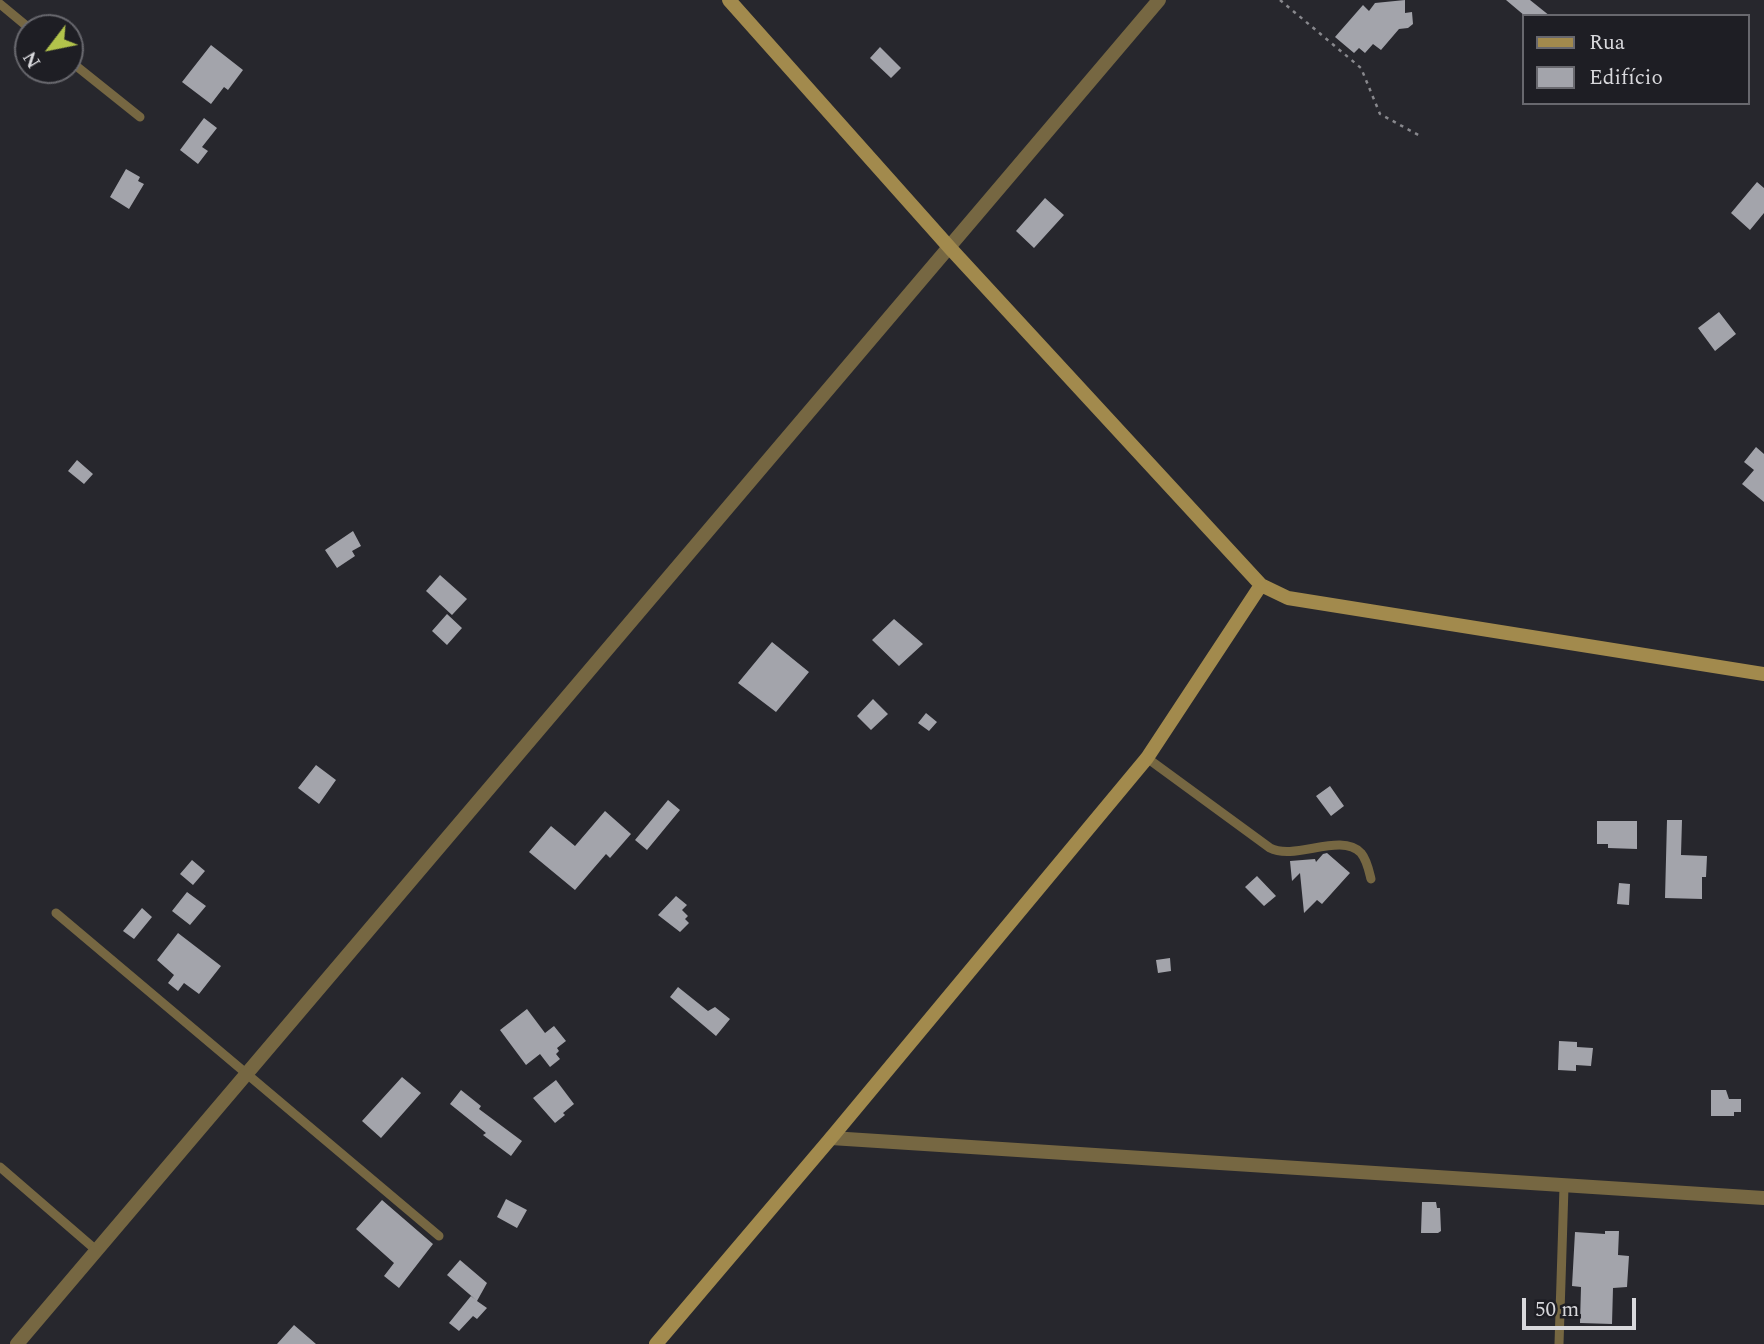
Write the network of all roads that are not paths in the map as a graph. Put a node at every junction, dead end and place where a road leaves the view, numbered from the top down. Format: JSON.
{"nodes":[{"id":1,"x":729,"y":0,"type":"edge"},
{"id":2,"x":1159,"y":0,"type":"edge"},
{"id":3,"x":0,"y":4,"type":"edge"},
{"id":4,"x":14,"y":16,"type":"edge"},
{"id":5,"x":84,"y":72,"type":"edge"},
{"id":6,"x":140,"y":117,"type":"dead end"},
{"id":7,"x":950,"y":248,"type":"junction"},
{"id":8,"x":1261,"y":585,"type":"junction"},
{"id":9,"x":1764,"y":674,"type":"edge"},
{"id":10,"x":1147,"y":758,"type":"junction"},
{"id":11,"x":1371,"y":879,"type":"dead end"},
{"id":12,"x":56,"y":913,"type":"dead end"},
{"id":13,"x":247,"y":1075,"type":"junction"},
{"id":14,"x":831,"y":1139,"type":"junction"},
{"id":15,"x":0,"y":1167,"type":"edge"},
{"id":16,"x":1564,"y":1187,"type":"junction"},
{"id":17,"x":1764,"y":1198,"type":"edge"},
{"id":18,"x":439,"y":1236,"type":"dead end"},
{"id":19,"x":96,"y":1250,"type":"junction"},
{"id":20,"x":17,"y":1344,"type":"edge"},
{"id":21,"x":656,"y":1344,"type":"edge"},
{"id":22,"x":1559,"y":1344,"type":"edge"}],
"edges":[{"from":1,"to":7,"type":"street"},
{"from":2,"to":7,"type":"street"},
{"from":3,"to":4,"type":"lane"},
{"from":5,"to":6,"type":"lane"},
{"from":7,"to":8,"type":"street"},
{"from":7,"to":13,"type":"street"},
{"from":8,"to":9,"type":"street"},
{"from":8,"to":10,"type":"street"},
{"from":10,"to":11,"type":"lane"},
{"from":10,"to":14,"type":"street"},
{"from":12,"to":13,"type":"lane"},
{"from":13,"to":18,"type":"lane"},
{"from":13,"to":19,"type":"street"},
{"from":14,"to":16,"type":"street"},
{"from":14,"to":21,"type":"street"},
{"from":15,"to":19,"type":"lane"},
{"from":16,"to":17,"type":"street"},
{"from":16,"to":22,"type":"lane"},
{"from":19,"to":20,"type":"street"}]}
